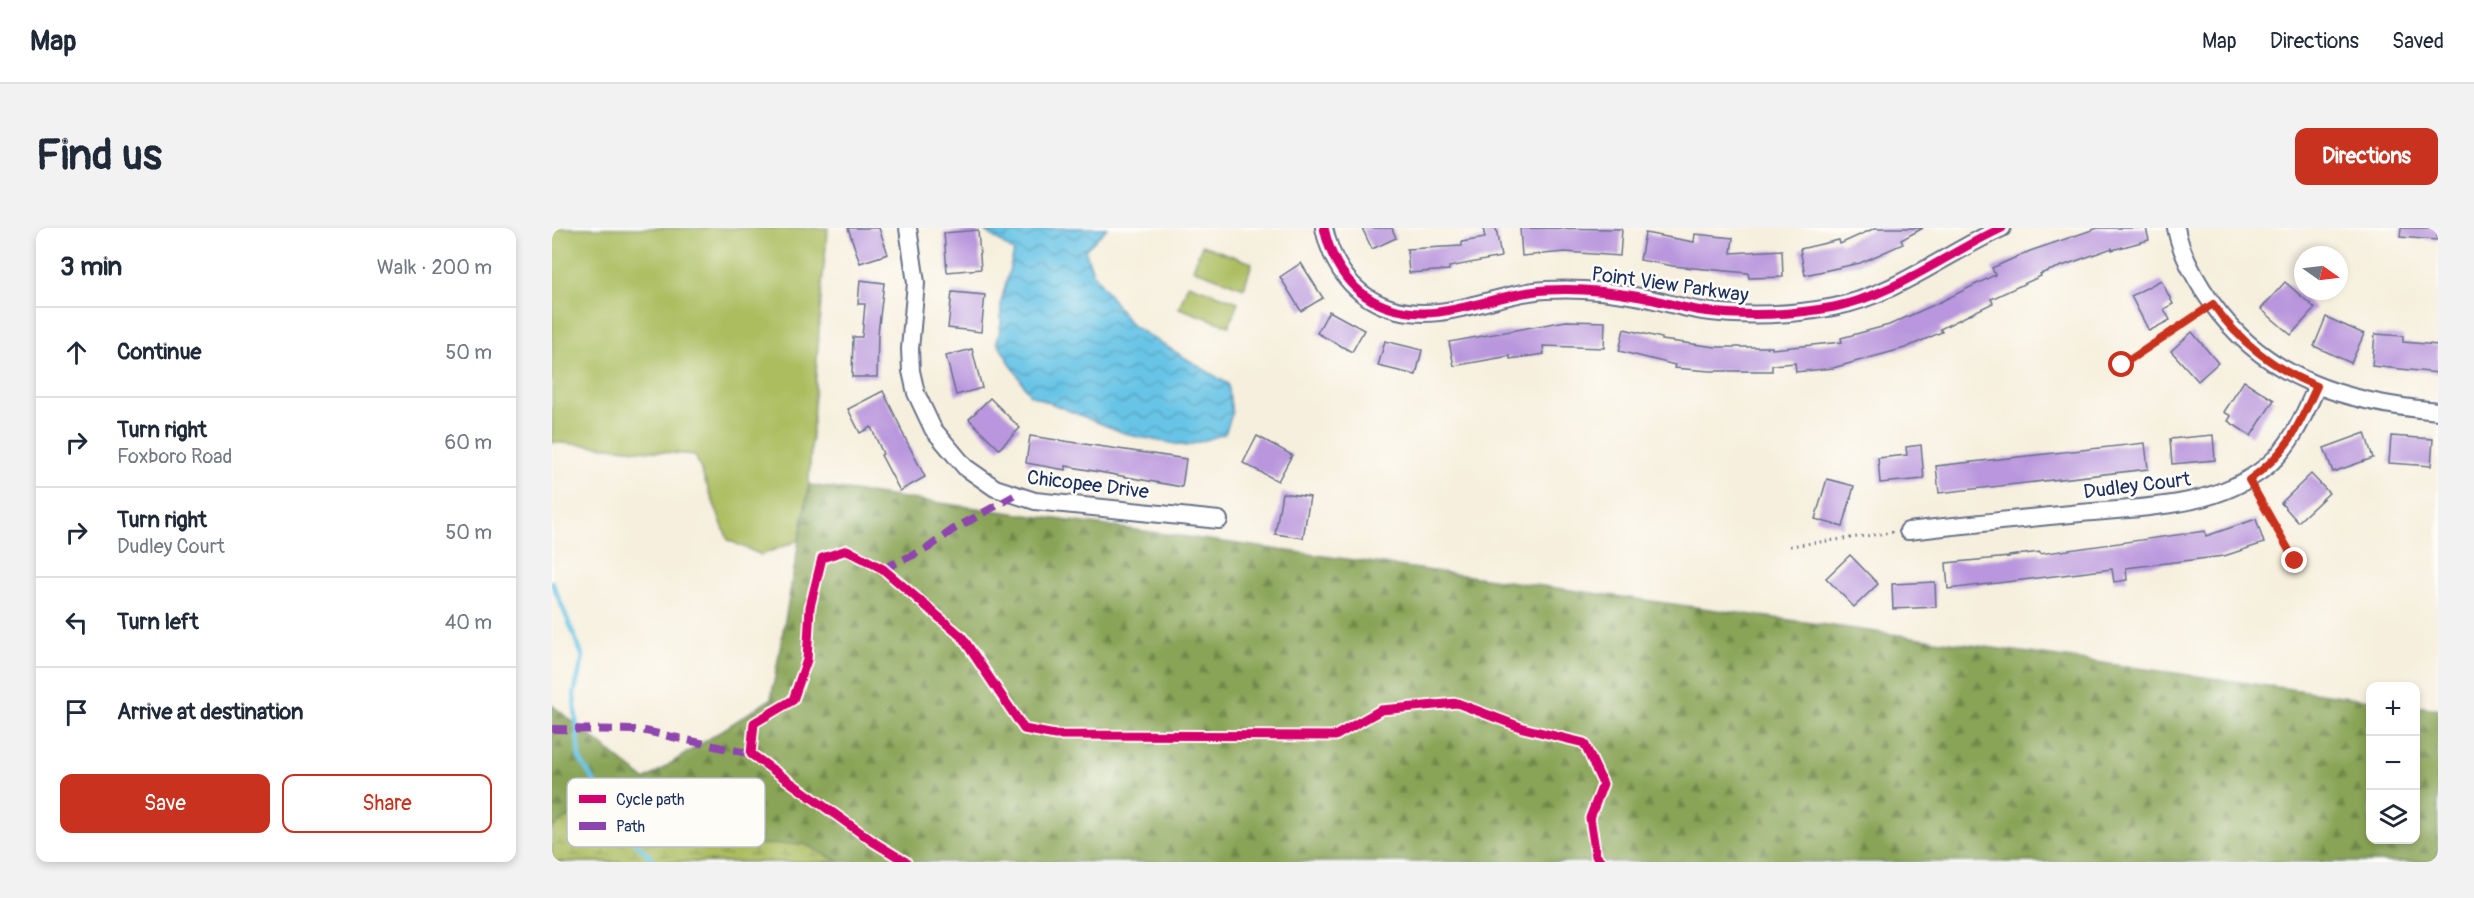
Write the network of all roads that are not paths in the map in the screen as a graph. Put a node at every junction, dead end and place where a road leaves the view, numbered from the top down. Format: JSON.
{"nodes":[{"id":1,"x":909,"y":228,"type":"edge"},
{"id":2,"x":1324,"y":228,"type":"edge"},
{"id":3,"x":2002,"y":228,"type":"edge"},
{"id":4,"x":2176,"y":228,"type":"edge"},
{"id":5,"x":2317,"y":386,"type":"junction"},
{"id":6,"x":2438,"y":411,"type":"edge"},
{"id":7,"x":1219,"y":520,"type":"dead end"},
{"id":8,"x":1908,"y":531,"type":"road end"}],
"edges":[{"from":1,"to":7,"type":"street","name":"Chicopee Drive"},
{"from":2,"to":3,"type":"street","name":"Point View Parkway"},
{"from":4,"to":5,"type":"street"},
{"from":5,"to":6,"type":"street"},
{"from":5,"to":8,"type":"street","name":"Dudley Court"}]}
